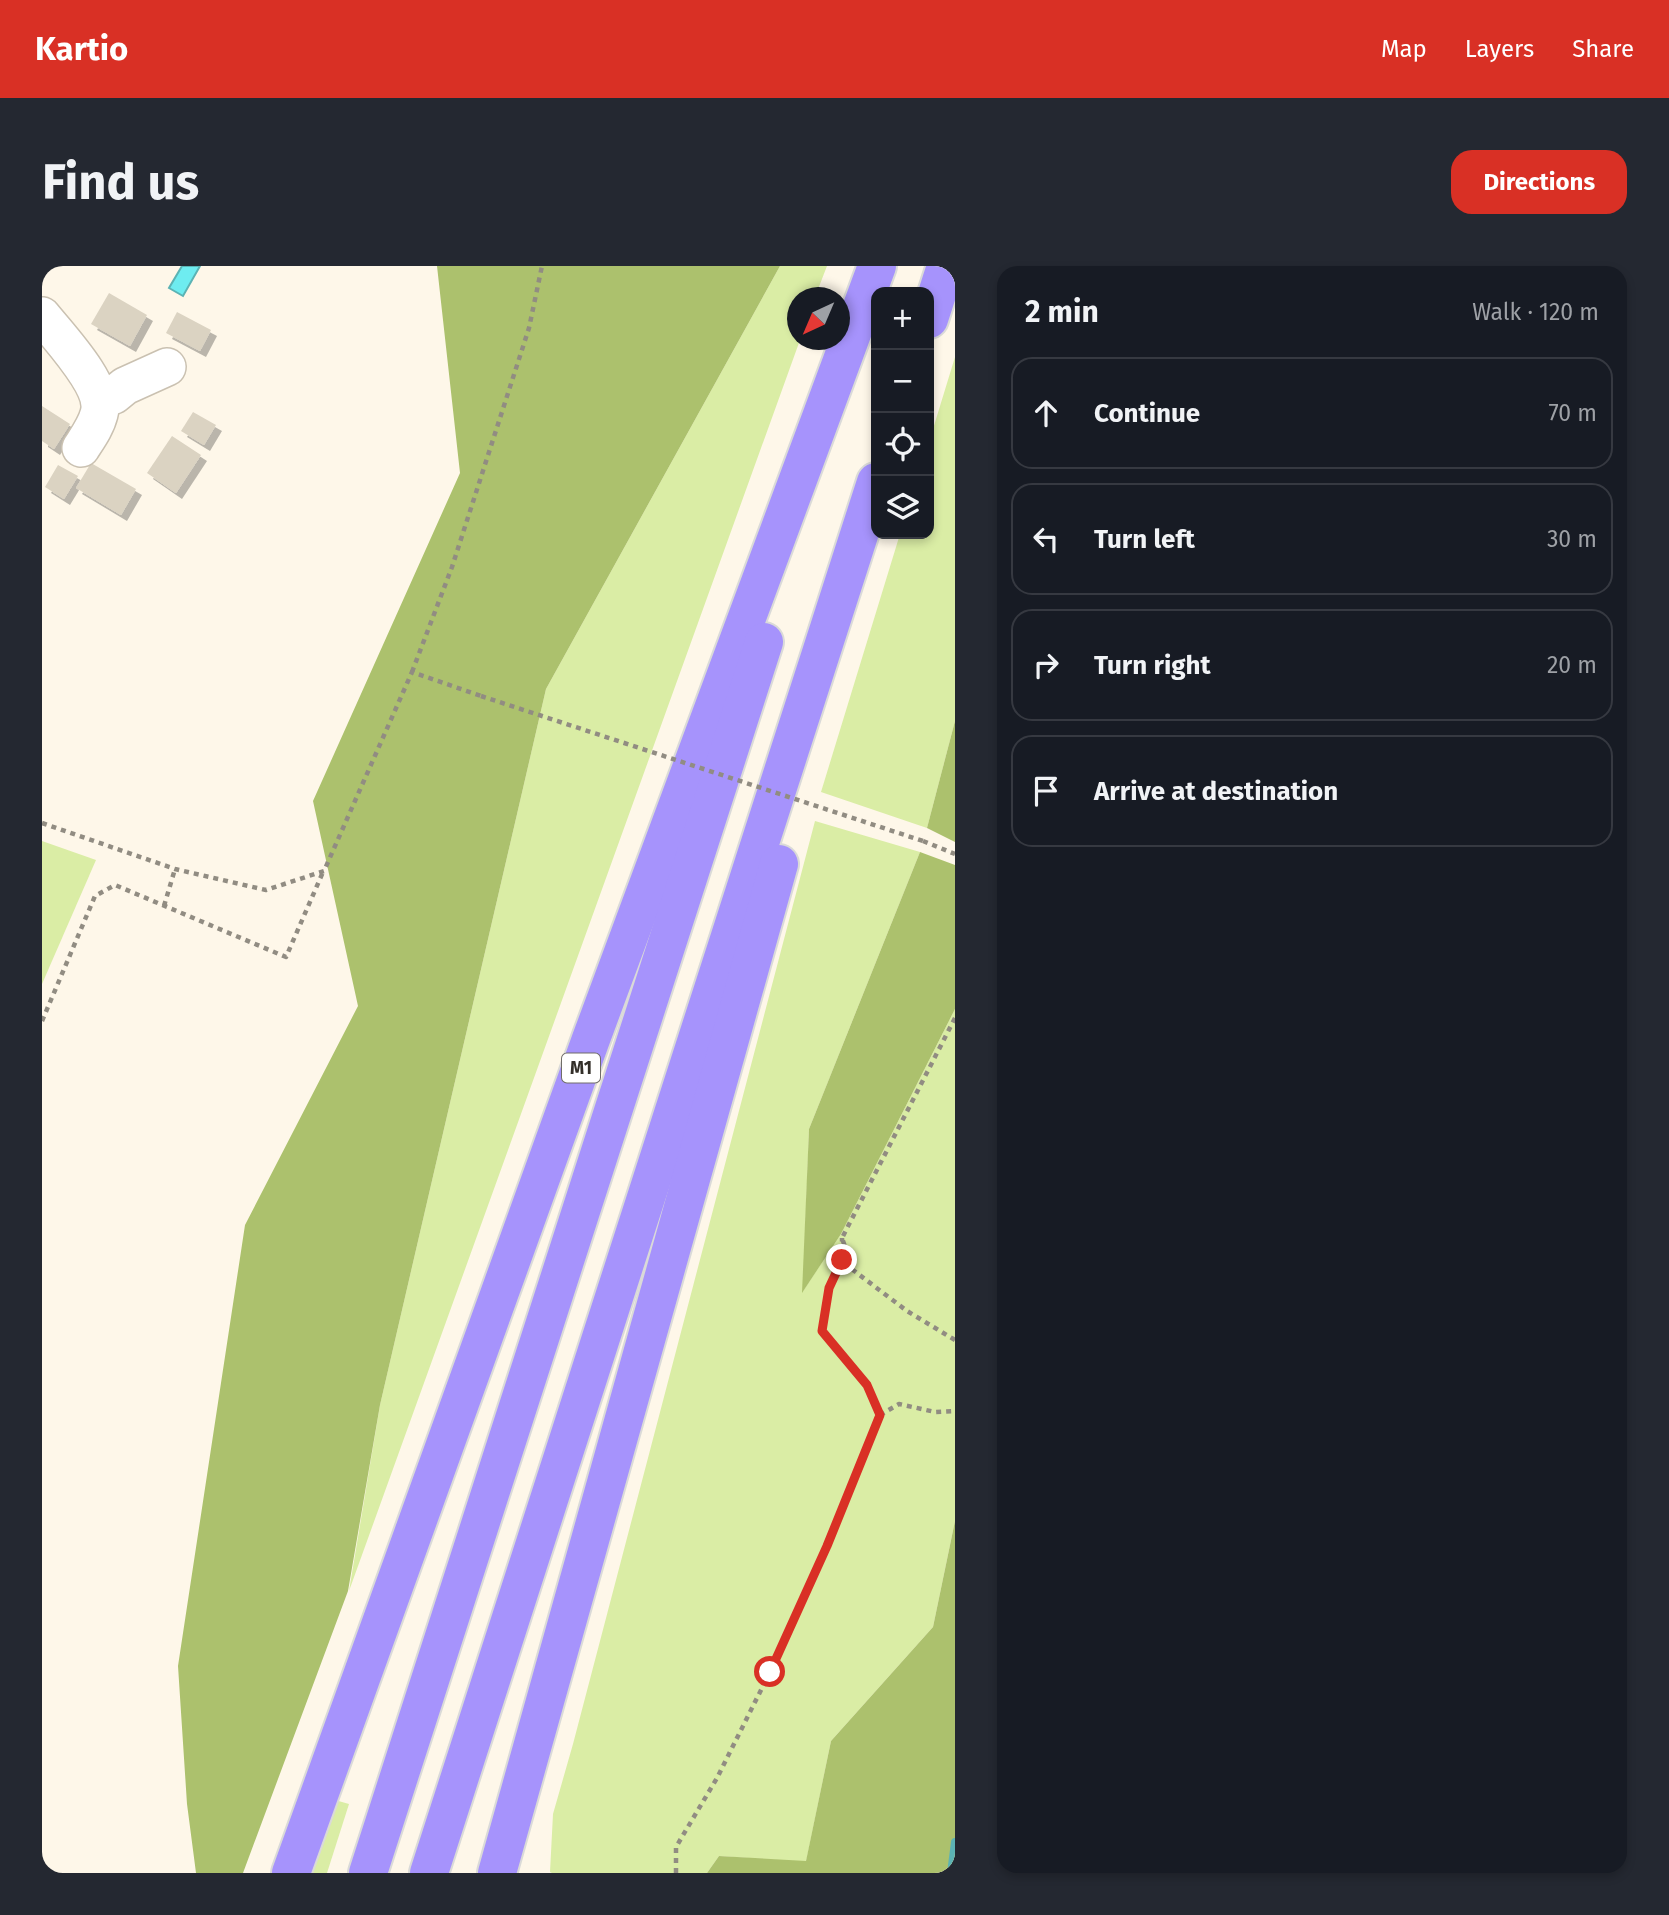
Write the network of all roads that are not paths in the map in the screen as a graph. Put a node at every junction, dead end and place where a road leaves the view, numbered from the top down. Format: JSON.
{"nodes":[{"id":1,"x":878,"y":266,"type":"edge"},
{"id":2,"x":944,"y":272,"type":"edge"},
{"id":3,"x":934,"y":303,"type":"edge"},
{"id":4,"x":934,"y":308,"type":"edge"},
{"id":5,"x":42,"y":316,"type":"edge"},
{"id":6,"x":167,"y":367,"type":"dead end"},
{"id":7,"x":100,"y":400,"type":"junction"},
{"id":8,"x":81,"y":448,"type":"dead end"},
{"id":9,"x":871,"y":498,"type":"edge"},
{"id":10,"x":871,"y":532,"type":"edge"},
{"id":11,"x":291,"y":1873,"type":"edge"},
{"id":12,"x":369,"y":1873,"type":"edge"},
{"id":13,"x":429,"y":1873,"type":"edge"},
{"id":14,"x":497,"y":1873,"type":"edge"}],
"edges":[{"from":1,"to":11,"type":"highway","number":"M1"},
{"from":1,"to":12,"type":"highway","number":"M1"},
{"from":2,"to":3,"type":"highway"},
{"from":2,"to":4,"type":"highway"},
{"from":5,"to":7,"type":"lane"},
{"from":6,"to":7,"type":"lane"},
{"from":7,"to":8,"type":"lane"},
{"from":9,"to":13,"type":"highway"},
{"from":10,"to":14,"type":"highway"}]}
